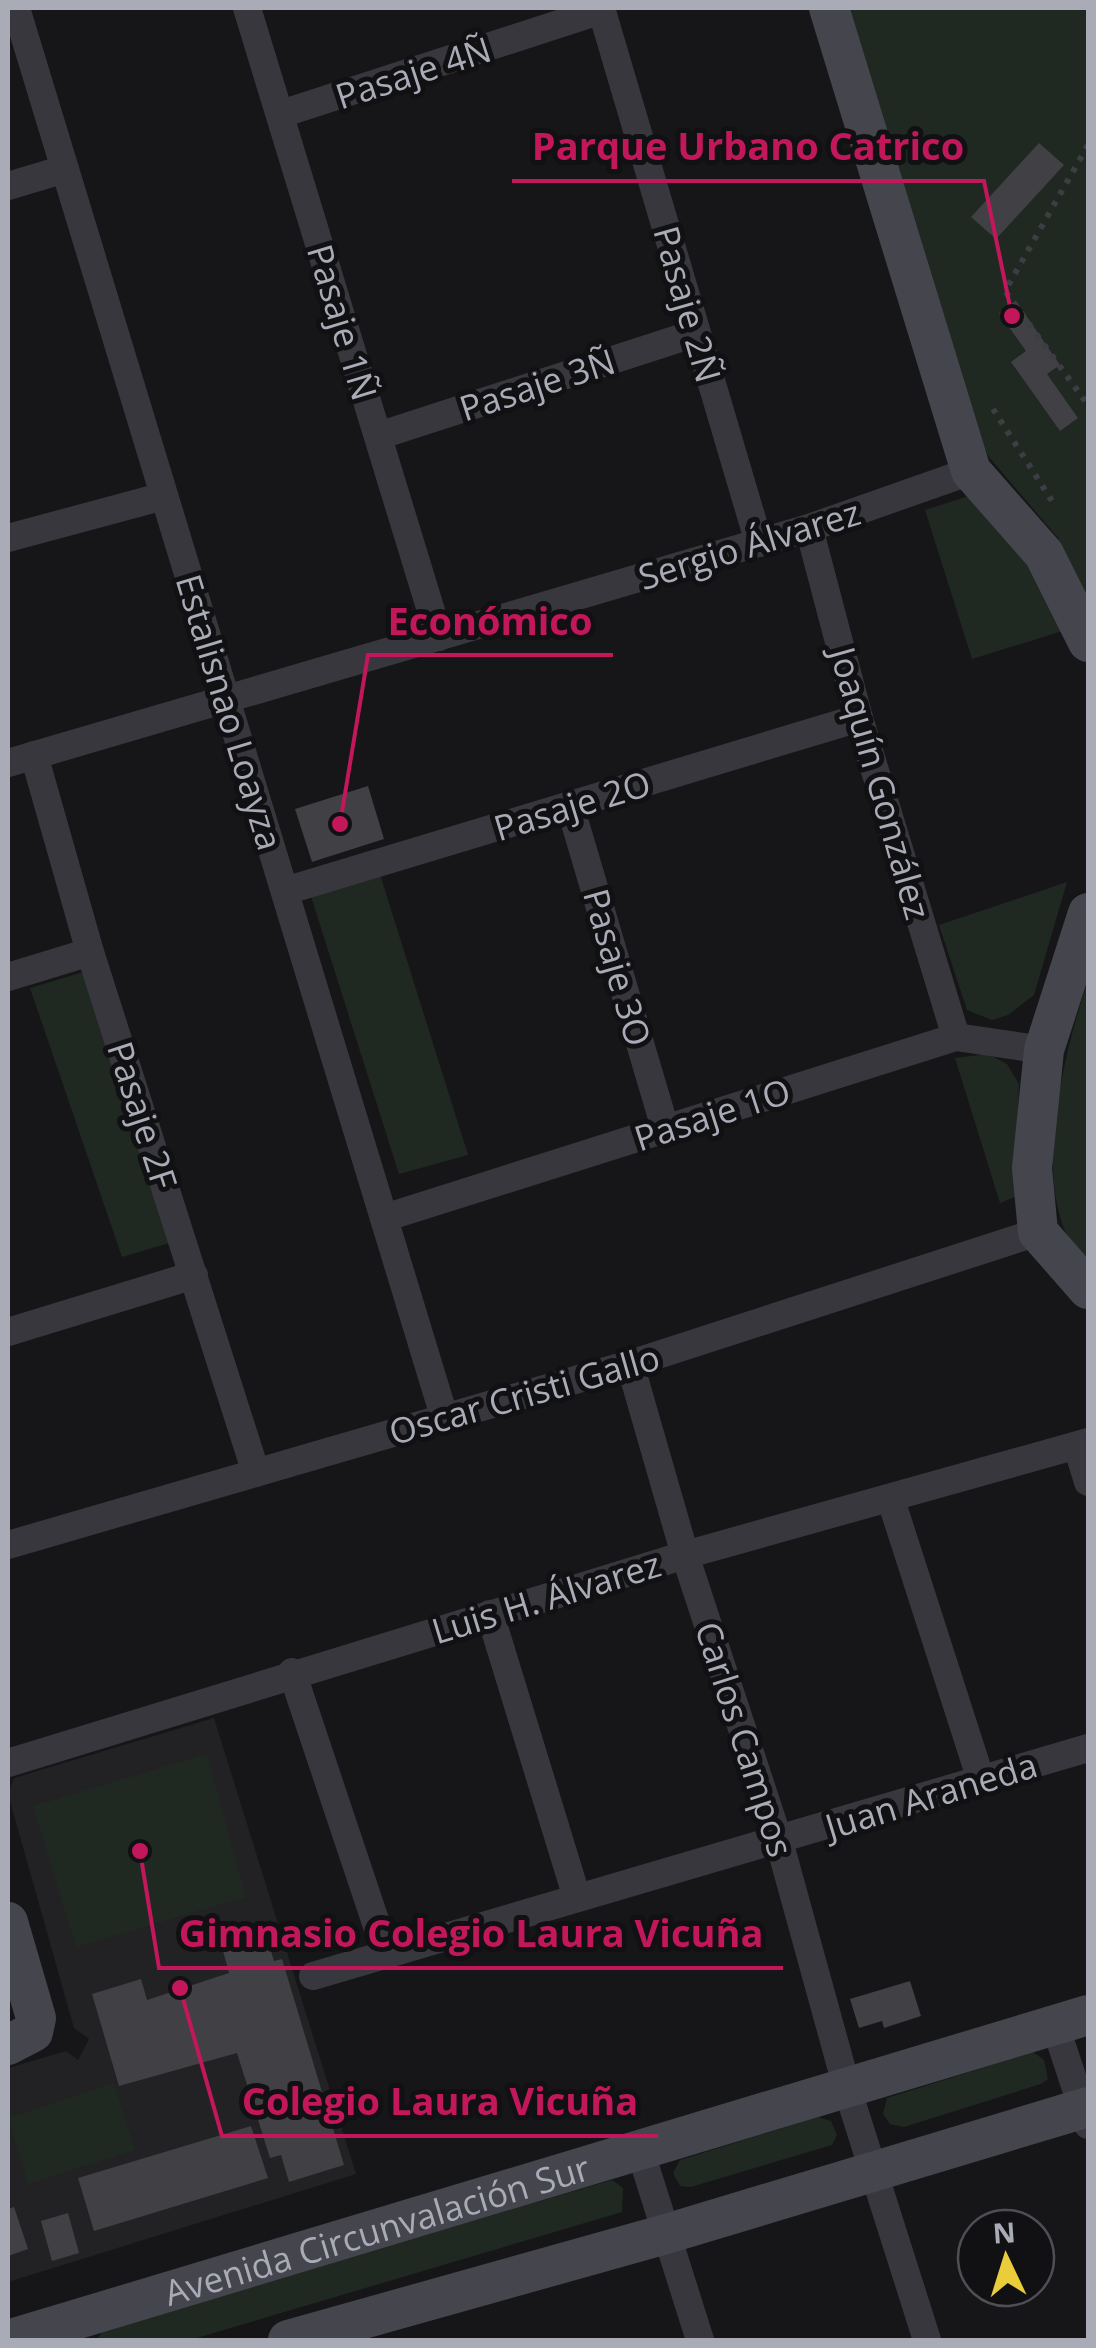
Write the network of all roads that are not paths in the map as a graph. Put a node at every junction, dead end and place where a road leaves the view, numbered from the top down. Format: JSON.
{"nodes":[{"id":1,"x":16,"y":8,"type":"edge"},
{"id":2,"x":246,"y":8,"type":"edge"},
{"id":3,"x":829,"y":8,"type":"edge"},
{"id":4,"x":601,"y":9,"type":"edge"},
{"id":5,"x":281,"y":114,"type":"junction"},
{"id":6,"x":65,"y":169,"type":"junction"},
{"id":7,"x":8,"y":186,"type":"edge"},
{"id":8,"x":696,"y":333,"type":"junction"},
{"id":9,"x":378,"y":436,"type":"junction"},
{"id":10,"x":971,"y":471,"type":"junction"},
{"id":11,"x":164,"y":496,"type":"junction"},
{"id":12,"x":809,"y":528,"type":"junction"},
{"id":13,"x":8,"y":538,"type":"edge"},
{"id":14,"x":758,"y":543,"type":"junction"},
{"id":15,"x":438,"y":637,"type":"junction"},
{"id":16,"x":1088,"y":642,"type":"edge"},
{"id":17,"x":226,"y":698,"type":"junction"},
{"id":18,"x":859,"y":718,"type":"junction"},
{"id":19,"x":21,"y":759,"type":"edge"},
{"id":20,"x":570,"y":806,"type":"junction"},
{"id":21,"x":285,"y":891,"type":"junction"},
{"id":22,"x":1088,"y":913,"type":"edge"},
{"id":23,"x":90,"y":952,"type":"junction"},
{"id":24,"x":8,"y":977,"type":"edge"},
{"id":25,"x":956,"y":1037,"type":"junction"},
{"id":26,"x":1044,"y":1050,"type":"junction"},
{"id":27,"x":666,"y":1128,"type":"junction"},
{"id":28,"x":384,"y":1218,"type":"junction"},
{"id":29,"x":1038,"y":1232,"type":"junction"},
{"id":30,"x":194,"y":1276,"type":"junction"},
{"id":31,"x":1088,"y":1289,"type":"edge"},
{"id":32,"x":8,"y":1332,"type":"edge"},
{"id":33,"x":630,"y":1364,"type":"junction"},
{"id":34,"x":444,"y":1416,"type":"junction"},
{"id":35,"x":1083,"y":1444,"type":"edge"},
{"id":36,"x":256,"y":1474,"type":"junction"},
{"id":37,"x":1088,"y":1482,"type":"edge"},
{"id":38,"x":891,"y":1500,"type":"junction"},
{"id":39,"x":8,"y":1545,"type":"edge"},
{"id":40,"x":684,"y":1555,"type":"junction"},
{"id":41,"x":490,"y":1614,"type":"junction"},
{"id":42,"x":292,"y":1672,"type":"junction"},
{"id":43,"x":1088,"y":1748,"type":"edge"},
{"id":44,"x":8,"y":1764,"type":"edge"},
{"id":45,"x":981,"y":1780,"type":"junction"},
{"id":46,"x":779,"y":1842,"type":"junction"},
{"id":47,"x":577,"y":1898,"type":"junction"},
{"id":48,"x":8,"y":1922,"type":"edge"},
{"id":49,"x":386,"y":1954,"type":"junction"},
{"id":50,"x":313,"y":1976,"type":"dead end"},
{"id":51,"x":1072,"y":2020,"type":"edge"},
{"id":52,"x":8,"y":2045,"type":"edge"},
{"id":53,"x":847,"y":2088,"type":"junction"},
{"id":54,"x":1087,"y":2114,"type":"edge"},
{"id":55,"x":640,"y":2150,"type":"junction"},
{"id":56,"x":875,"y":2171,"type":"junction"},
{"id":57,"x":666,"y":2234,"type":"junction"},
{"id":58,"x":8,"y":2340,"type":"edge"},
{"id":59,"x":288,"y":2340,"type":"edge"},
{"id":60,"x":700,"y":2340,"type":"edge"},
{"id":61,"x":927,"y":2340,"type":"edge"}],
"edges":[{"from":1,"to":6,"type":"street","name":"Estalisnao Loayza"},
{"from":2,"to":5,"type":"street","name":"Pasaje 1Ñ"},
{"from":3,"to":10,"type":"main road"},
{"from":4,"to":5,"type":"street","name":"Pasaje 4Ñ"},
{"from":4,"to":8,"type":"street","name":"Pasaje 2Ñ"},
{"from":5,"to":9,"type":"street","name":"Pasaje 1Ñ"},
{"from":6,"to":7,"type":"street"},
{"from":6,"to":11,"type":"street","name":"Estalisnao Loayza"},
{"from":8,"to":9,"type":"street","name":"Pasaje 3Ñ"},
{"from":8,"to":14,"type":"street","name":"Pasaje 2Ñ"},
{"from":9,"to":15,"type":"street","name":"Pasaje 1Ñ"},
{"from":10,"to":12,"type":"street","name":"Sergio Álvarez"},
{"from":10,"to":16,"type":"main road"},
{"from":11,"to":13,"type":"street"},
{"from":11,"to":17,"type":"street","name":"Estalisnao Loayza"},
{"from":12,"to":14,"type":"street","name":"Sergio Álvarez"},
{"from":12,"to":18,"type":"street","name":"Joaquín González"},
{"from":14,"to":15,"type":"street","name":"Sergio Álvarez"},
{"from":15,"to":17,"type":"street","name":"Sergio Álvarez"},
{"from":17,"to":19,"type":"street","name":"Sergio Álvarez"},
{"from":17,"to":21,"type":"street","name":"Estalisnao Loayza"},
{"from":18,"to":20,"type":"street","name":"Pasaje 2O"},
{"from":18,"to":25,"type":"street","name":"Joaquín González"},
{"from":19,"to":23,"type":"street","name":"Pasaje 2F"},
{"from":20,"to":21,"type":"street","name":"Pasaje 2O"},
{"from":20,"to":27,"type":"street","name":"Pasaje 3O"},
{"from":21,"to":28,"type":"street","name":"Estalisnao Loayza"},
{"from":22,"to":26,"type":"main road"},
{"from":23,"to":24,"type":"street"},
{"from":23,"to":30,"type":"street","name":"Pasaje 2F"},
{"from":25,"to":26,"type":"street","name":"Pasaje 1O"},
{"from":25,"to":27,"type":"street","name":"Pasaje 1O"},
{"from":26,"to":29,"type":"main road"},
{"from":27,"to":28,"type":"street","name":"Pasaje 1O"},
{"from":28,"to":34,"type":"street","name":"Estalisnao Loayza"},
{"from":29,"to":31,"type":"main road"},
{"from":29,"to":33,"type":"street","name":"Oscar Cristi Gallo"},
{"from":30,"to":32,"type":"street"},
{"from":30,"to":36,"type":"street","name":"Pasaje 2F"},
{"from":33,"to":34,"type":"street","name":"Oscar Cristi Gallo"},
{"from":33,"to":40,"type":"street","name":"Carlos Campos"},
{"from":34,"to":36,"type":"street","name":"Oscar Cristi Gallo"},
{"from":35,"to":37,"type":"street"},
{"from":35,"to":38,"type":"street","name":"Luis H. Álvarez"},
{"from":36,"to":39,"type":"street","name":"Oscar Cristi Gallo"},
{"from":38,"to":40,"type":"street","name":"Luis H. Álvarez"},
{"from":38,"to":45,"type":"street"},
{"from":40,"to":41,"type":"street","name":"Luis H. Álvarez"},
{"from":40,"to":46,"type":"street","name":"Carlos Campos"},
{"from":41,"to":42,"type":"street","name":"Luis H. Álvarez"},
{"from":41,"to":47,"type":"street"},
{"from":42,"to":44,"type":"street","name":"Luis H. Álvarez"},
{"from":42,"to":49,"type":"street"},
{"from":43,"to":45,"type":"street","name":"Juan Araneda"},
{"from":45,"to":46,"type":"street","name":"Juan Araneda"},
{"from":46,"to":47,"type":"street","name":"Juan Araneda"},
{"from":46,"to":53,"type":"street","name":"Carlos Campos"},
{"from":47,"to":49,"type":"street","name":"Juan Araneda"},
{"from":48,"to":52,"type":"main road"},
{"from":49,"to":50,"type":"street","name":"Juan Araneda"},
{"from":51,"to":53,"type":"main road","name":"Avenida Circunvalación Sur"},
{"from":51,"to":54,"type":"street"},
{"from":53,"to":55,"type":"main road","name":"Avenida Circunvalación Sur"},
{"from":53,"to":56,"type":"street","name":"Carlos Campos"},
{"from":54,"to":56,"type":"main road"},
{"from":55,"to":57,"type":"street"},
{"from":55,"to":58,"type":"main road","name":"Avenida Circunvalación Sur"},
{"from":56,"to":57,"type":"main road"},
{"from":56,"to":61,"type":"street","name":"Carlos Campos"},
{"from":57,"to":59,"type":"main road"},
{"from":57,"to":60,"type":"street"}]}
